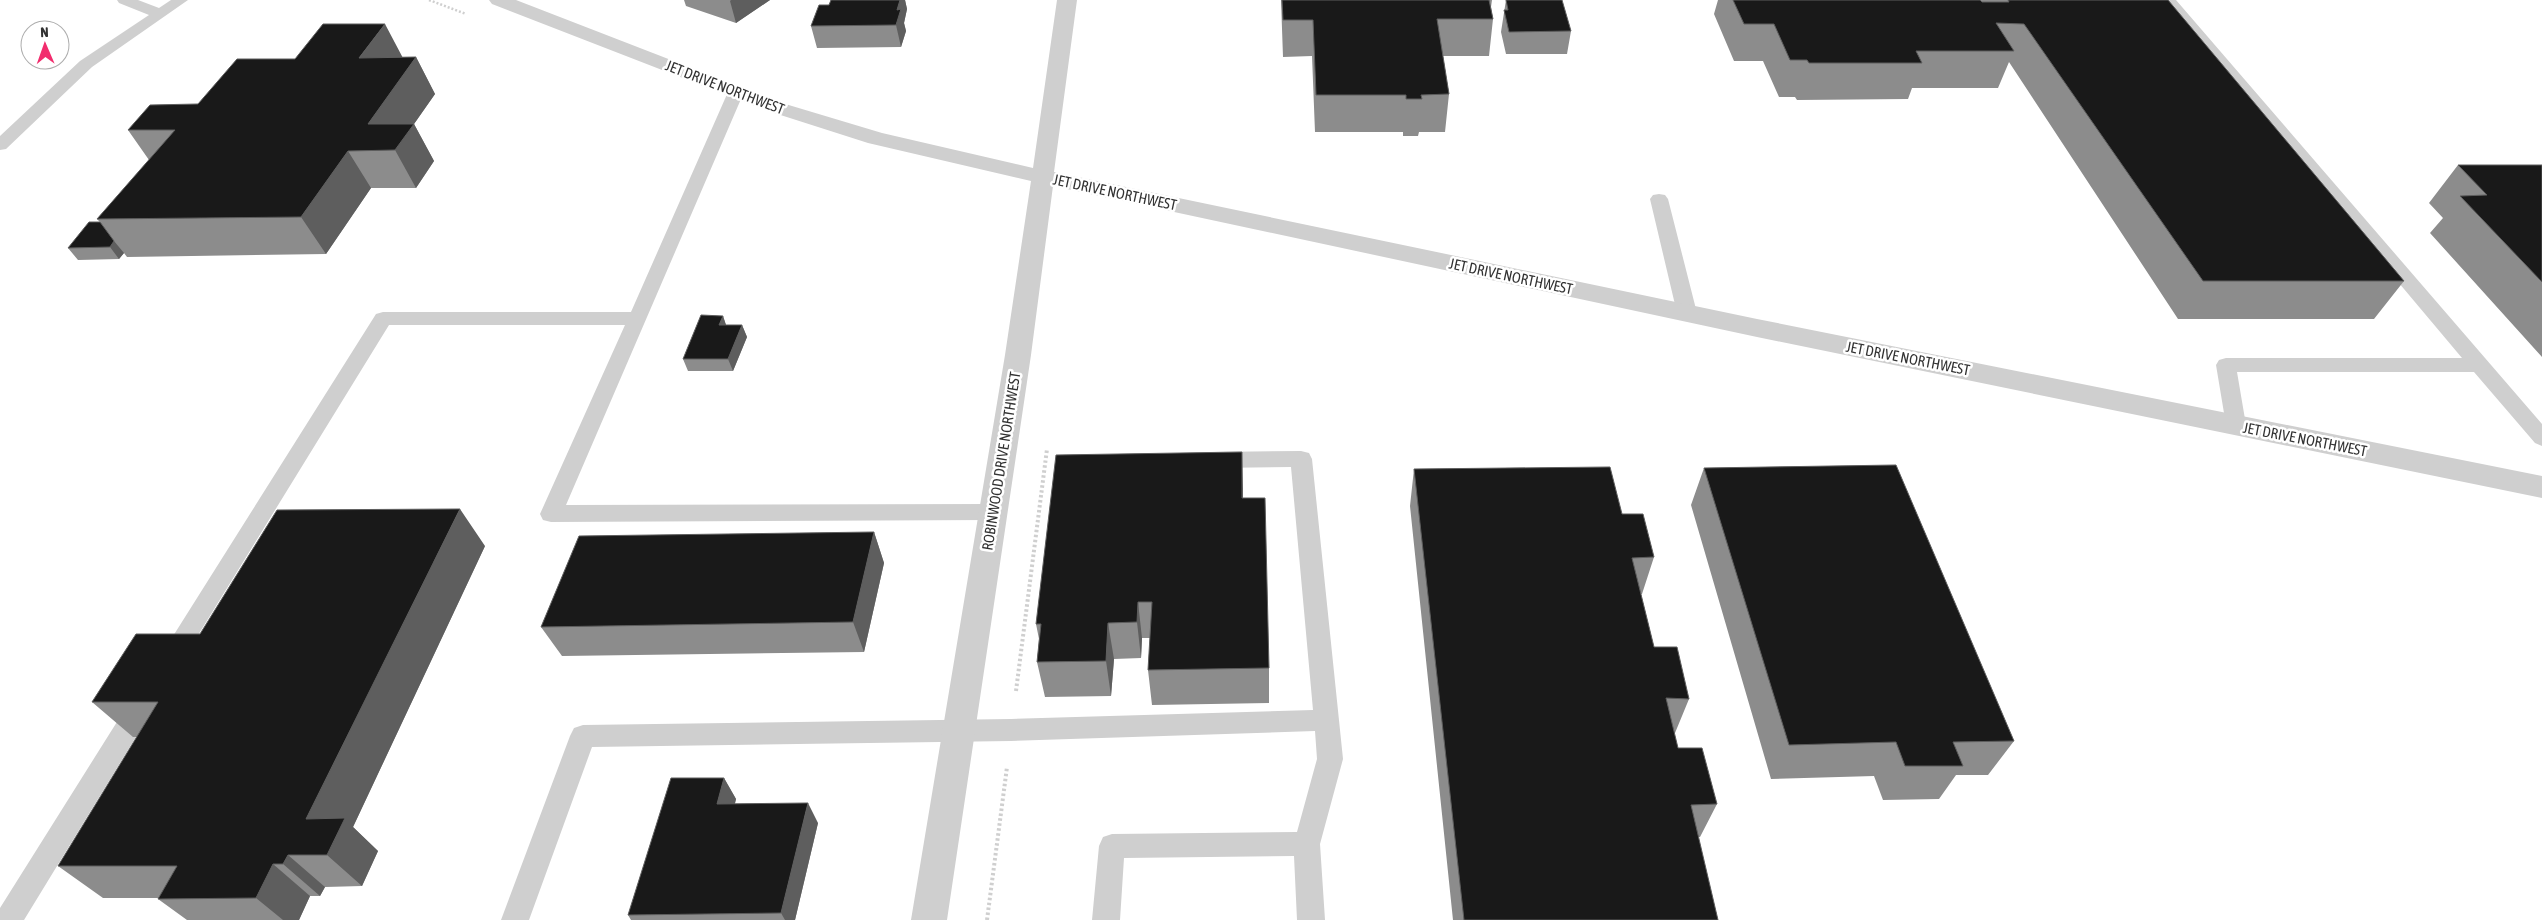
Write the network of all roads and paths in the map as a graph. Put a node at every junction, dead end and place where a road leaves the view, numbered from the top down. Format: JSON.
{"nodes":[{"id":1,"x":124,"y":0,"type":"edge"},
{"id":2,"x":181,"y":0,"type":"edge"},
{"id":3,"x":499,"y":0,"type":"edge"},
{"id":4,"x":1067,"y":0,"type":"edge"},
{"id":5,"x":2168,"y":0,"type":"edge"},
{"id":6,"x":161,"y":14,"type":"junction"},
{"id":7,"x":736,"y":92,"type":"junction"},
{"id":8,"x":0,"y":145,"type":"edge"},
{"id":9,"x":1044,"y":177,"type":"junction"},
{"id":10,"x":1659,"y":199,"type":"dead end"},
{"id":11,"x":1687,"y":313,"type":"junction"},
{"id":12,"x":638,"y":318,"type":"junction"},
{"id":13,"x":2480,"y":365,"type":"junction"},
{"id":14,"x":2236,"y":425,"type":"junction"},
{"id":15,"x":2542,"y":438,"type":"edge"},
{"id":16,"x":1048,"y":444,"type":"dead end"},
{"id":17,"x":1194,"y":461,"type":"edge"},
{"id":18,"x":2542,"y":487,"type":"edge"},
{"id":19,"x":993,"y":512,"type":"junction"},
{"id":20,"x":1326,"y":720,"type":"junction"},
{"id":21,"x":958,"y":730,"type":"junction"},
{"id":22,"x":1011,"y":730,"type":"junction"},
{"id":23,"x":1306,"y":844,"type":"junction"},
{"id":24,"x":8,"y":920,"type":"edge"},
{"id":25,"x":515,"y":920,"type":"edge"},
{"id":26,"x":929,"y":920,"type":"edge"},
{"id":27,"x":987,"y":920,"type":"edge"},
{"id":28,"x":1106,"y":920,"type":"edge"},
{"id":29,"x":1311,"y":920,"type":"edge"}],
"edges":[{"from":1,"to":6,"type":"lane"},
{"from":2,"to":6,"type":"lane"},
{"from":3,"to":7,"type":"street","name":"JET DRIVE NORTHWEST"},
{"from":4,"to":9,"type":"street","name":"ROBINWOOD DRIVE NORTHWEST"},
{"from":5,"to":13,"type":"lane"},
{"from":6,"to":8,"type":"lane"},
{"from":7,"to":9,"type":"street","name":"JET DRIVE NORTHWEST"},
{"from":7,"to":12,"type":"lane"},
{"from":9,"to":11,"type":"street","name":"JET DRIVE NORTHWEST"},
{"from":9,"to":19,"type":"street","name":"ROBINWOOD DRIVE NORTHWEST"},
{"from":10,"to":11,"type":"lane"},
{"from":11,"to":14,"type":"street","name":"JET DRIVE NORTHWEST"},
{"from":12,"to":19,"type":"lane"},
{"from":12,"to":24,"type":"lane"},
{"from":13,"to":14,"type":"lane"},
{"from":13,"to":15,"type":"lane"},
{"from":14,"to":18,"type":"street","name":"JET DRIVE NORTHWEST"},
{"from":16,"to":22,"type":"path"},
{"from":17,"to":20,"type":"lane"},
{"from":19,"to":21,"type":"street","name":"ROBINWOOD DRIVE NORTHWEST"},
{"from":20,"to":22,"type":"lane"},
{"from":20,"to":23,"type":"lane"},
{"from":21,"to":22,"type":"lane"},
{"from":21,"to":25,"type":"lane"},
{"from":21,"to":26,"type":"street","name":"ROBINWOOD DRIVE NORTHWEST"},
{"from":22,"to":27,"type":"path"},
{"from":23,"to":28,"type":"lane"},
{"from":23,"to":29,"type":"lane"}]}
